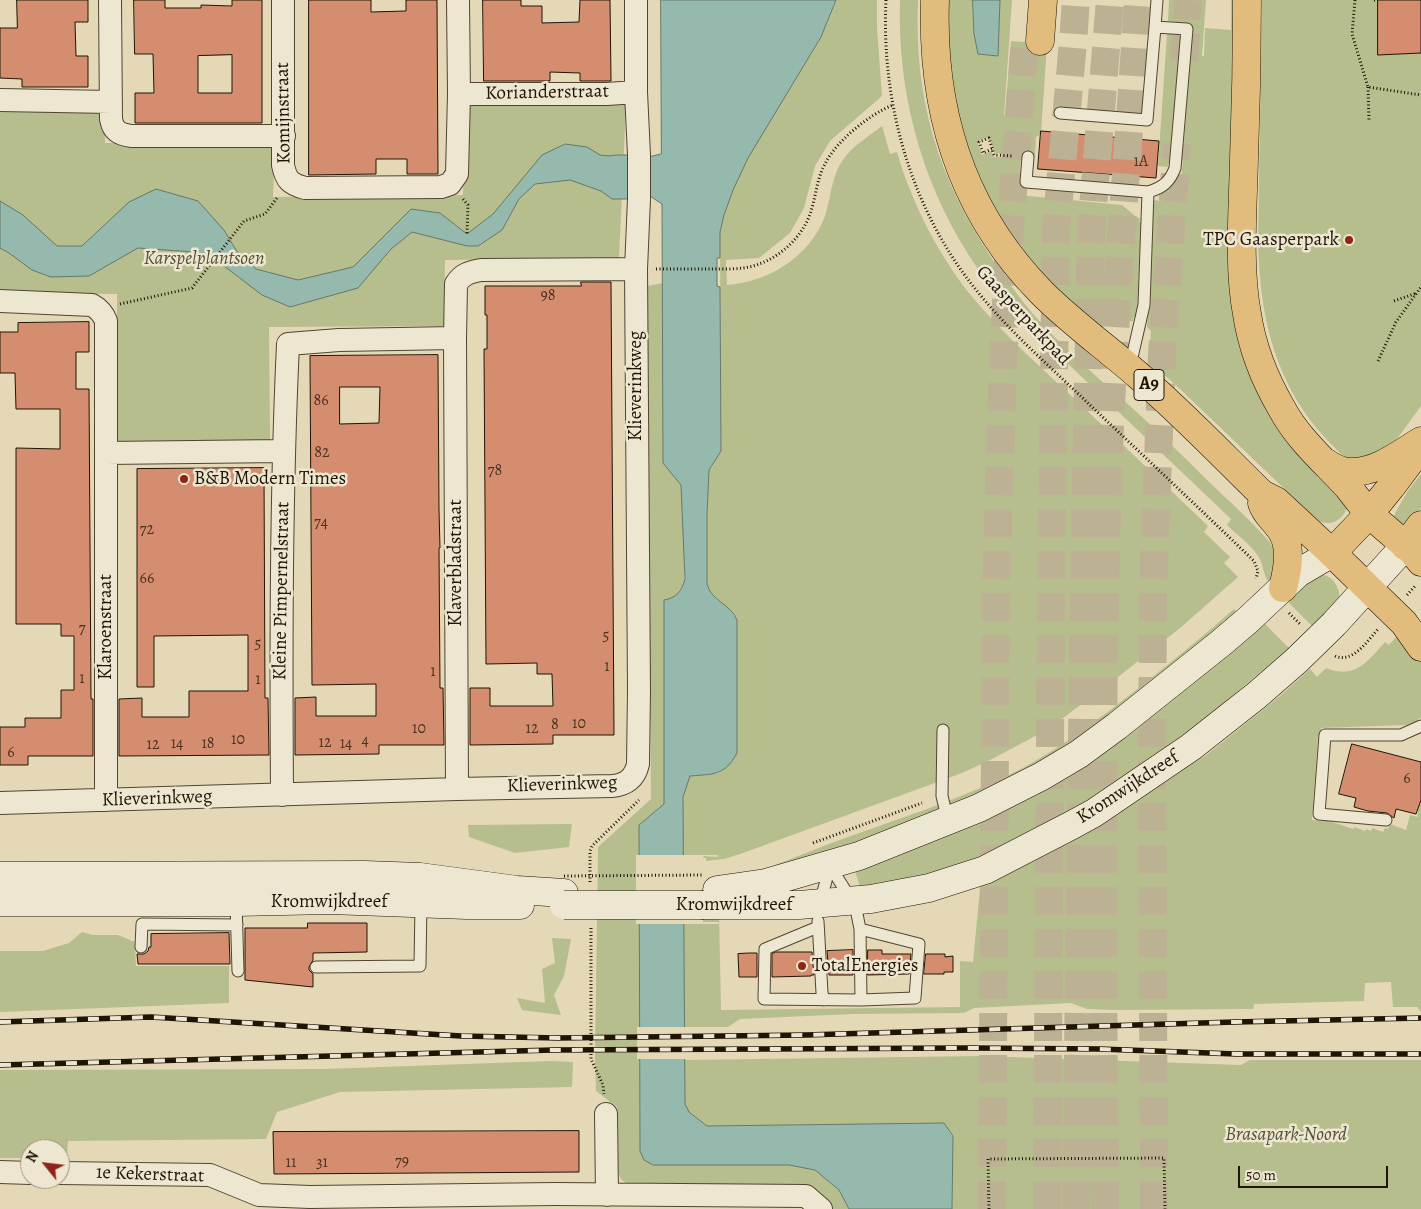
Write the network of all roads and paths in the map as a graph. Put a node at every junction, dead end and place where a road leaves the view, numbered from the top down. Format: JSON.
{"nodes":[{"id":1,"x":110,"y":0,"type":"edge"},
{"id":2,"x":283,"y":0,"type":"edge"},
{"id":3,"x":458,"y":0,"type":"edge"},
{"id":4,"x":636,"y":0,"type":"edge"},
{"id":5,"x":886,"y":0,"type":"edge"},
{"id":6,"x":935,"y":0,"type":"edge"},
{"id":7,"x":1027,"y":0,"type":"edge"},
{"id":8,"x":1043,"y":0,"type":"edge"},
{"id":9,"x":1157,"y":0,"type":"edge"},
{"id":10,"x":1247,"y":0,"type":"edge"},
{"id":11,"x":1354,"y":0,"type":"edge"},
{"id":12,"x":1155,"y":27,"type":"junction"},
{"id":13,"x":1368,"y":87,"type":"junction"},
{"id":14,"x":636,"y":92,"type":"junction"},
{"id":15,"x":459,"y":94,"type":"junction"},
{"id":16,"x":1421,"y":95,"type":"edge"},
{"id":17,"x":0,"y":100,"type":"edge"},
{"id":18,"x":111,"y":102,"type":"junction"},
{"id":19,"x":893,"y":105,"type":"junction"},
{"id":20,"x":1060,"y":113,"type":"dead end"},
{"id":21,"x":1368,"y":121,"type":"dead end"},
{"id":22,"x":284,"y":136,"type":"junction"},
{"id":23,"x":992,"y":150,"type":"junction"},
{"id":24,"x":1028,"y":157,"type":"joint"},
{"id":25,"x":289,"y":181,"type":"junction"},
{"id":26,"x":450,"y":184,"type":"junction"},
{"id":27,"x":1148,"y":192,"type":"junction"},
{"id":28,"x":467,"y":234,"type":"dead end"},
{"id":29,"x":636,"y":269,"type":"junction"},
{"id":30,"x":658,"y":269,"type":"dead end"},
{"id":31,"x":1421,"y":287,"type":"edge"},
{"id":32,"x":1417,"y":293,"type":"junction"},
{"id":33,"x":0,"y":301,"type":"edge"},
{"id":34,"x":1394,"y":302,"type":"dead end"},
{"id":35,"x":99,"y":309,"type":"junction"},
{"id":36,"x":454,"y":338,"type":"junction"},
{"id":37,"x":1378,"y":361,"type":"dead end"},
{"id":38,"x":1130,"y":368,"type":"junction"},
{"id":39,"x":1421,"y":441,"type":"edge"},
{"id":40,"x":1421,"y":447,"type":"edge"},
{"id":41,"x":283,"y":451,"type":"junction"},
{"id":42,"x":106,"y":453,"type":"junction"},
{"id":43,"x":1325,"y":462,"type":"junction"},
{"id":44,"x":1262,"y":494,"type":"junction"},
{"id":45,"x":1369,"y":514,"type":"junction"},
{"id":46,"x":1416,"y":544,"type":"edge"},
{"id":47,"x":1332,"y":553,"type":"junction"},
{"id":48,"x":1270,"y":588,"type":"junction"},
{"id":49,"x":1368,"y":588,"type":"junction"},
{"id":50,"x":1421,"y":646,"type":"edge"},
{"id":51,"x":1421,"y":726,"type":"edge"},
{"id":52,"x":942,"y":730,"type":"dead end"},
{"id":53,"x":632,"y":778,"type":"junction"},
{"id":54,"x":457,"y":789,"type":"junction"},
{"id":55,"x":282,"y":795,"type":"junction"},
{"id":56,"x":106,"y":800,"type":"junction"},
{"id":57,"x":0,"y":803,"type":"edge"},
{"id":58,"x":945,"y":808,"type":"junction"},
{"id":59,"x":1386,"y":820,"type":"dead end"},
{"id":60,"x":808,"y":844,"type":"dead end"},
{"id":61,"x":830,"y":866,"type":"junction"},
{"id":62,"x":0,"y":876,"type":"edge"},
{"id":63,"x":420,"y":877,"type":"junction"},
{"id":64,"x":564,"y":891,"type":"junction"},
{"id":65,"x":590,"y":891,"type":"dead end"},
{"id":66,"x":704,"y":891,"type":"junction"},
{"id":67,"x":852,"y":901,"type":"junction"},
{"id":68,"x":0,"y":902,"type":"edge"},
{"id":69,"x":420,"y":904,"type":"junction"},
{"id":70,"x":237,"y":914,"type":"junction"},
{"id":71,"x":819,"y":915,"type":"junction"},
{"id":72,"x":590,"y":920,"type":"dead end"},
{"id":73,"x":860,"y":929,"type":"junction"},
{"id":74,"x":141,"y":946,"type":"dead end"},
{"id":75,"x":316,"y":967,"type":"dead end"},
{"id":76,"x":238,"y":971,"type":"dead end"},
{"id":77,"x":824,"y":1000,"type":"junction"},
{"id":78,"x":861,"y":1000,"type":"junction"},
{"id":79,"x":606,"y":1114,"type":"joint"},
{"id":80,"x":0,"y":1172,"type":"edge"},
{"id":81,"x":20,"y":1173,"type":"edge"},
{"id":82,"x":70,"y":1173,"type":"edge"},
{"id":83,"x":597,"y":1200,"type":"edge"},
{"id":84,"x":255,"y":1202,"type":"edge"},
{"id":85,"x":555,"y":1202,"type":"edge"},
{"id":86,"x":813,"y":1202,"type":"edge"},
{"id":87,"x":307,"y":1203,"type":"edge"},
{"id":88,"x":989,"y":1209,"type":"edge"},
{"id":89,"x":1165,"y":1209,"type":"edge"}],
"edges":[{"from":1,"to":18,"type":"street"},
{"from":2,"to":22,"type":"street","name":"Komijnstraat"},
{"from":3,"to":15,"type":"street","name":"Korianderstraat"},
{"from":4,"to":14,"type":"street"},
{"from":5,"to":19,"type":"path","name":"Gaasperparkpad"},
{"from":6,"to":38,"type":"main road","number":"A9"},
{"from":7,"to":8,"type":"main road"},
{"from":9,"to":12,"type":"lane"},
{"from":10,"to":43,"type":"main road"},
{"from":11,"to":13,"type":"path"},
{"from":12,"to":20,"type":"lane"},
{"from":12,"to":27,"type":"lane"},
{"from":13,"to":16,"type":"path"},
{"from":13,"to":21,"type":"path"},
{"from":14,"to":15,"type":"street","name":"Korianderstraat"},
{"from":14,"to":29,"type":"street","name":"Klieverinkweg"},
{"from":15,"to":26,"type":"street","name":"Korianderstraat"},
{"from":17,"to":18,"type":"street"},
{"from":18,"to":22,"type":"street"},
{"from":19,"to":30,"type":"path"},
{"from":19,"to":48,"type":"path","name":"Gaasperparkpad"},
{"from":22,"to":25,"type":"street","name":"Komijnstraat"},
{"from":23,"to":23,"type":"path"},
{"from":23,"to":24,"type":"path"},
{"from":24,"to":27,"type":"lane"},
{"from":25,"to":26,"type":"street","name":"Komijnstraat"},
{"from":25,"to":35,"type":"path"},
{"from":26,"to":28,"type":"path"},
{"from":27,"to":38,"type":"lane"},
{"from":29,"to":36,"type":"street"},
{"from":29,"to":53,"type":"street","name":"Klieverinkweg"},
{"from":31,"to":32,"type":"path"},
{"from":32,"to":34,"type":"path"},
{"from":32,"to":37,"type":"path"},
{"from":33,"to":35,"type":"street"},
{"from":35,"to":42,"type":"street","name":"Klaroenstraat"},
{"from":36,"to":41,"type":"street","name":"Kleine Pimpernelstraat"},
{"from":36,"to":54,"type":"street","name":"Klaverbladstraat"},
{"from":38,"to":44,"type":"main road","number":"A9"},
{"from":39,"to":43,"type":"main road"},
{"from":40,"to":45,"type":"main road"},
{"from":41,"to":42,"type":"street"},
{"from":41,"to":55,"type":"street","name":"Kleine Pimpernelstraat"},
{"from":42,"to":56,"type":"street","name":"Klaroenstraat"},
{"from":43,"to":45,"type":"main road"},
{"from":44,"to":47,"type":"main road","number":"A9"},
{"from":44,"to":48,"type":"main road","number":"A9"},
{"from":45,"to":46,"type":"main road"},
{"from":45,"to":47,"type":"main road"},
{"from":46,"to":49,"type":"main road","name":"Kromwijkdreef"},
{"from":47,"to":48,"type":"main road","name":"Kromwijkdreef"},
{"from":47,"to":49,"type":"main road"},
{"from":48,"to":58,"type":"main road","name":"Kromwijkdreef"},
{"from":49,"to":50,"type":"main road"},
{"from":49,"to":67,"type":"main road","name":"Kromwijkdreef"},
{"from":51,"to":59,"type":"lane"},
{"from":52,"to":58,"type":"lane"},
{"from":53,"to":54,"type":"street","name":"Klieverinkweg"},
{"from":53,"to":65,"type":"path"},
{"from":54,"to":55,"type":"street","name":"Klieverinkweg"},
{"from":55,"to":56,"type":"street","name":"Klieverinkweg"},
{"from":56,"to":57,"type":"street","name":"Klieverinkweg"},
{"from":58,"to":60,"type":"path"},
{"from":58,"to":61,"type":"main road","name":"Kromwijkdreef"},
{"from":61,"to":66,"type":"main road","name":"Kromwijkdreef"},
{"from":61,"to":67,"type":"lane"},
{"from":61,"to":71,"type":"lane"},
{"from":62,"to":63,"type":"main road","name":"Kromwijkdreef"},
{"from":63,"to":64,"type":"main road","name":"Kromwijkdreef"},
{"from":63,"to":69,"type":"lane"},
{"from":64,"to":66,"type":"main road","name":"Kromwijkdreef","bridge":true},
{"from":64,"to":66,"type":"path","name":"Kromwijkdreef","bridge":true},
{"from":64,"to":69,"type":"main road","name":"Kromwijkdreef"},
{"from":66,"to":71,"type":"main road","name":"Kromwijkdreef"},
{"from":67,"to":71,"type":"main road","name":"Kromwijkdreef"},
{"from":67,"to":73,"type":"lane"},
{"from":68,"to":70,"type":"main road","name":"Kromwijkdreef"},
{"from":69,"to":70,"type":"main road","name":"Kromwijkdreef"},
{"from":69,"to":75,"type":"lane"},
{"from":70,"to":74,"type":"lane"},
{"from":70,"to":76,"type":"lane"},
{"from":71,"to":77,"type":"lane"},
{"from":71,"to":77,"type":"lane"},
{"from":72,"to":79,"type":"path"},
{"from":73,"to":78,"type":"lane"},
{"from":73,"to":78,"type":"lane"},
{"from":77,"to":78,"type":"lane"},
{"from":79,"to":83,"type":"street"},
{"from":80,"to":81,"type":"street"},
{"from":82,"to":84,"type":"street","name":"1e Kekerstraat"},
{"from":83,"to":85,"type":"street","name":"1e Kekerstraat"},
{"from":83,"to":86,"type":"street","name":"1e Kekerstraat"},
{"from":84,"to":87,"type":"street","name":"1e Kekerstraat"},
{"from":85,"to":87,"type":"street","name":"1e Kekerstraat"},
{"from":88,"to":89,"type":"path"}]}
